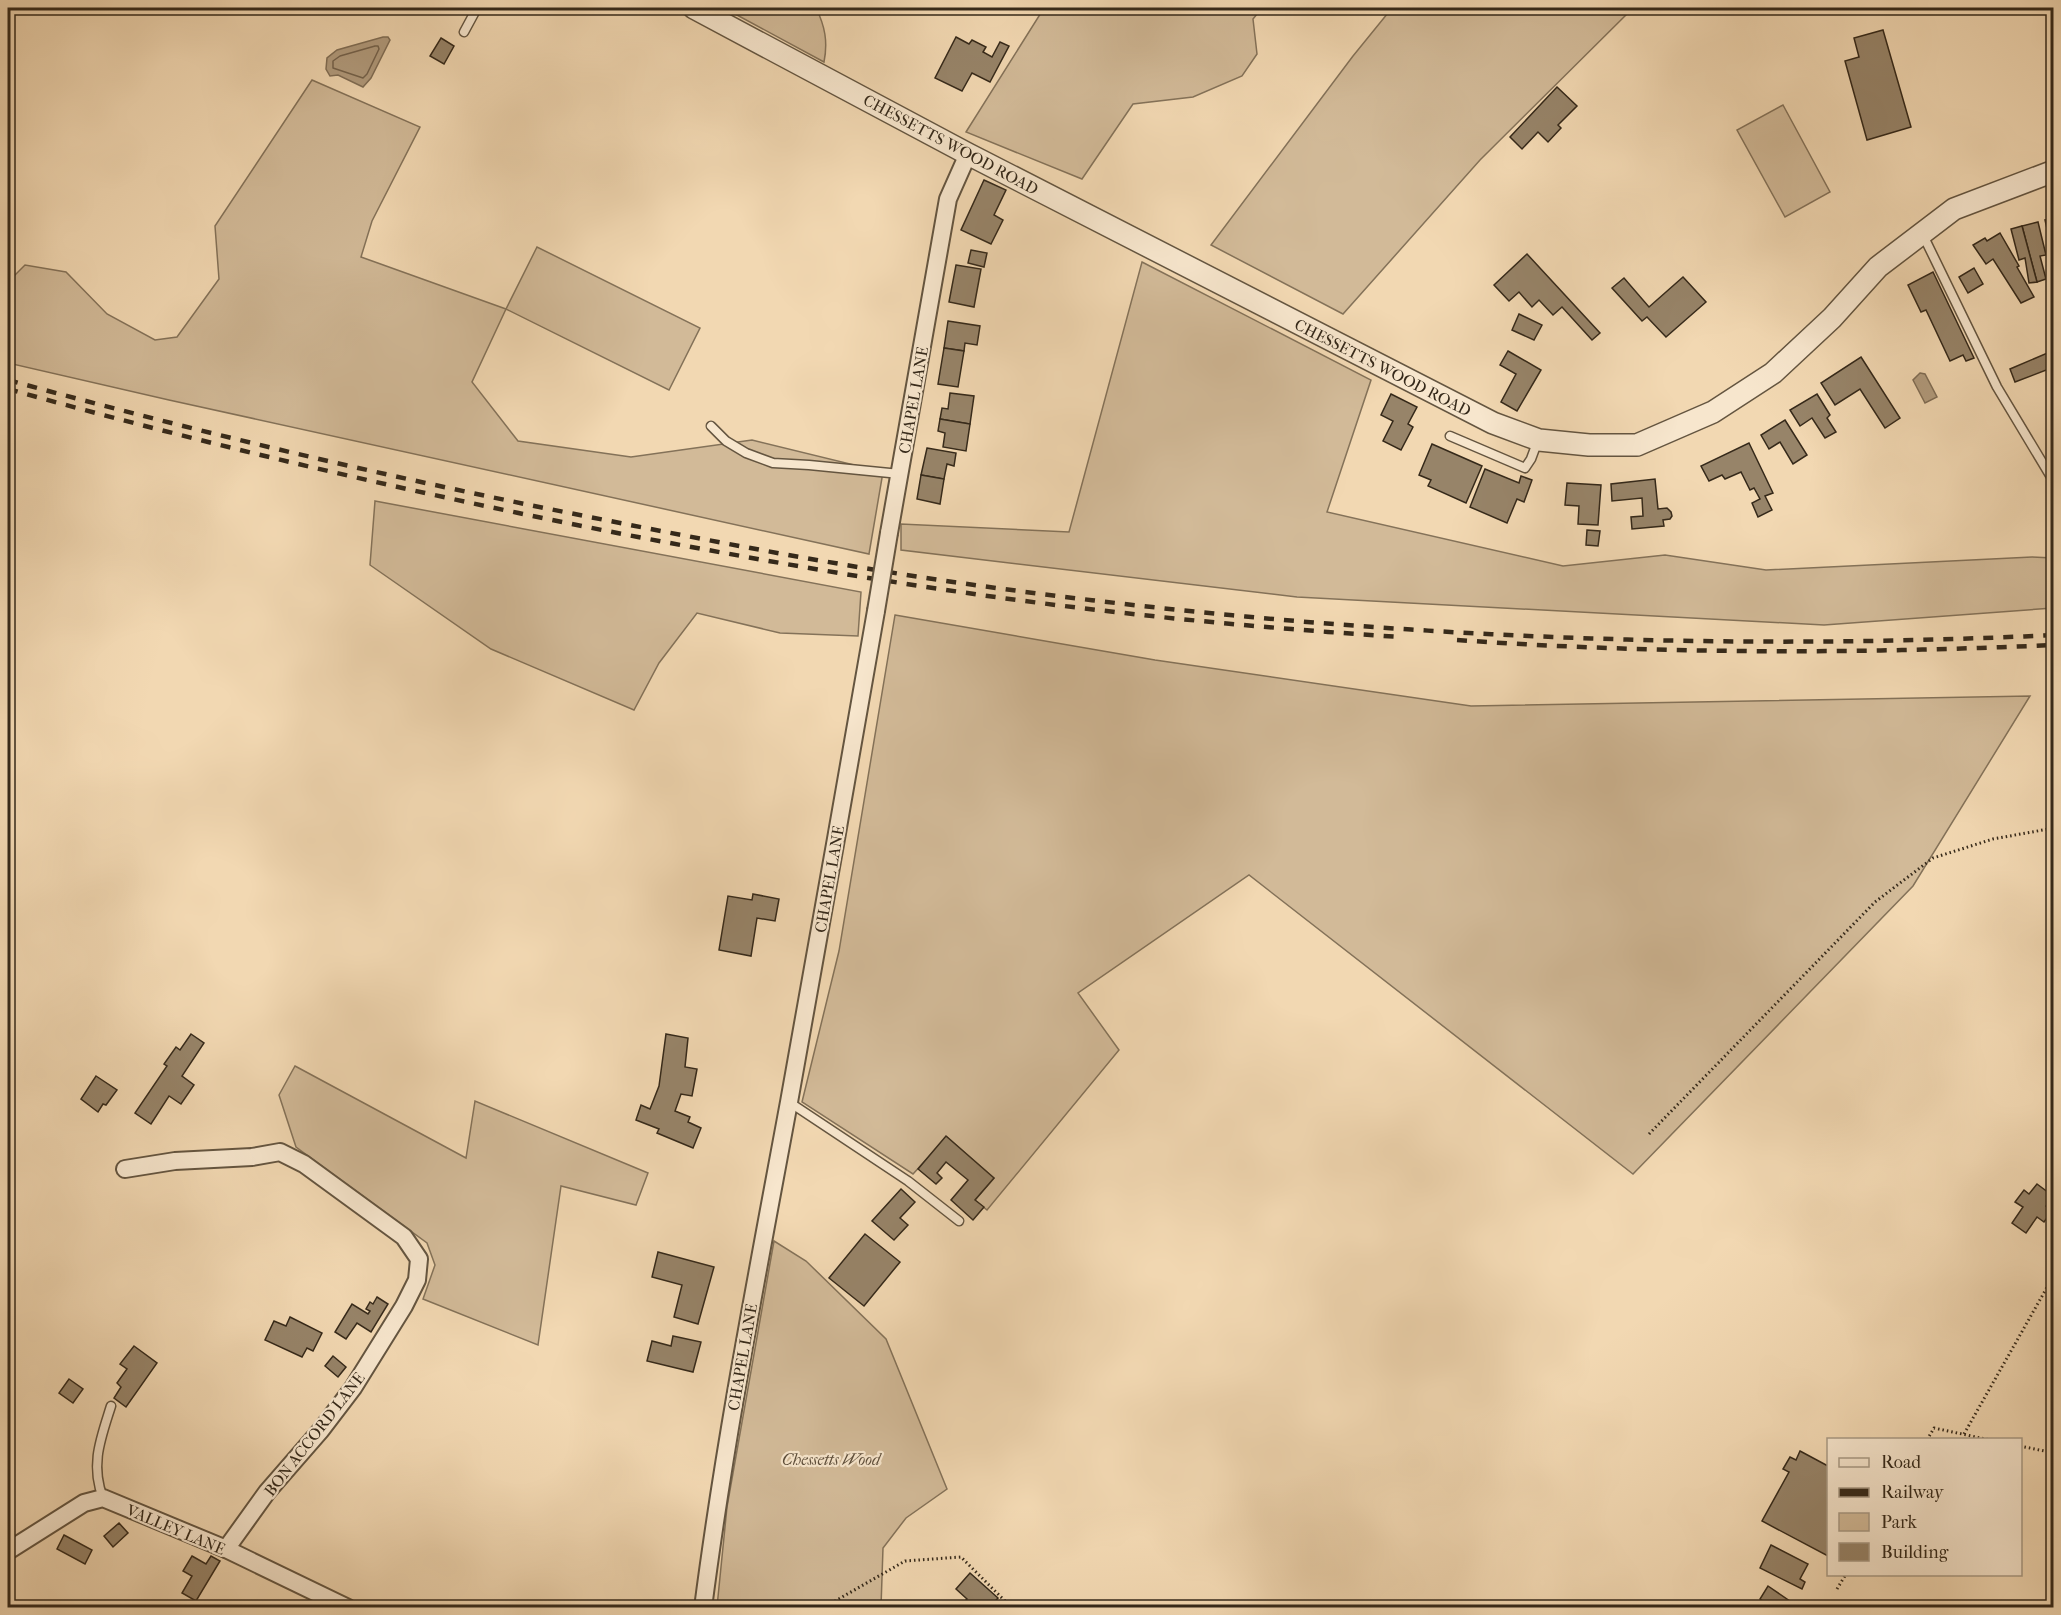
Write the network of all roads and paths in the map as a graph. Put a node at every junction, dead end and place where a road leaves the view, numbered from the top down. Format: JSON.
{"nodes":[{"id":1,"x":477,"y":8,"type":"edge"},
{"id":2,"x":694,"y":8,"type":"edge"},
{"id":3,"x":464,"y":32,"type":"dead end"},
{"id":4,"x":968,"y":154,"type":"junction"},
{"id":5,"x":2054,"y":171,"type":"edge"},
{"id":6,"x":1922,"y":233,"type":"junction"},
{"id":7,"x":711,"y":426,"type":"dead end"},
{"id":8,"x":1450,"y":436,"type":"dead end"},
{"id":9,"x":1539,"y":440,"type":"junction"},
{"id":10,"x":900,"y":474,"type":"junction"},
{"id":11,"x":2054,"y":482,"type":"edge"},
{"id":12,"x":2054,"y":828,"type":"edge"},
{"id":13,"x":789,"y":1102,"type":"junction"},
{"id":14,"x":1649,"y":1134,"type":"dead end"},
{"id":15,"x":125,"y":1169,"type":"dead end"},
{"id":16,"x":959,"y":1221,"type":"dead end"},
{"id":17,"x":2054,"y":1275,"type":"edge"},
{"id":18,"x":111,"y":1406,"type":"dead end"},
{"id":19,"x":1964,"y":1434,"type":"junction"},
{"id":20,"x":1928,"y":1438,"type":"edge"},
{"id":21,"x":1981,"y":1438,"type":"edge"},
{"id":22,"x":2022,"y":1446,"type":"edge"},
{"id":23,"x":2054,"y":1453,"type":"edge"},
{"id":24,"x":103,"y":1498,"type":"junction"},
{"id":25,"x":226,"y":1549,"type":"junction"},
{"id":26,"x":8,"y":1551,"type":"edge"},
{"id":27,"x":1845,"y":1576,"type":"edge"},
{"id":28,"x":1837,"y":1589,"type":"dead end"},
{"id":29,"x":348,"y":1608,"type":"edge"},
{"id":30,"x":703,"y":1608,"type":"edge"},
{"id":31,"x":823,"y":1608,"type":"edge"},
{"id":32,"x":1012,"y":1608,"type":"edge"}],
"edges":[{"from":1,"to":3,"type":"lane"},
{"from":2,"to":4,"type":"street","name":"CHESSETTS WOOD ROAD"},
{"from":4,"to":9,"type":"street","name":"CHESSETTS WOOD ROAD"},
{"from":4,"to":10,"type":"street","name":"CHAPEL LANE"},
{"from":5,"to":6,"type":"street","name":"CHESSETTS WOOD ROAD"},
{"from":6,"to":9,"type":"street","name":"CHESSETTS WOOD ROAD"},
{"from":6,"to":11,"type":"lane"},
{"from":7,"to":10,"type":"lane"},
{"from":8,"to":9,"type":"lane"},
{"from":10,"to":13,"type":"street","name":"CHAPEL LANE","bridge":true},
{"from":12,"to":14,"type":"path"},
{"from":13,"to":16,"type":"lane"},
{"from":13,"to":30,"type":"street","name":"CHAPEL LANE"},
{"from":15,"to":25,"type":"street","name":"BON ACCORD LANE"},
{"from":17,"to":19,"type":"path"},
{"from":18,"to":24,"type":"lane"},
{"from":19,"to":20,"type":"path"},
{"from":19,"to":21,"type":"path"},
{"from":22,"to":23,"type":"path"},
{"from":24,"to":25,"type":"street","name":"VALLEY LANE"},
{"from":24,"to":26,"type":"street"},
{"from":25,"to":29,"type":"street","name":"VALLEY LANE"},
{"from":27,"to":28,"type":"path"},
{"from":31,"to":32,"type":"path"}]}
